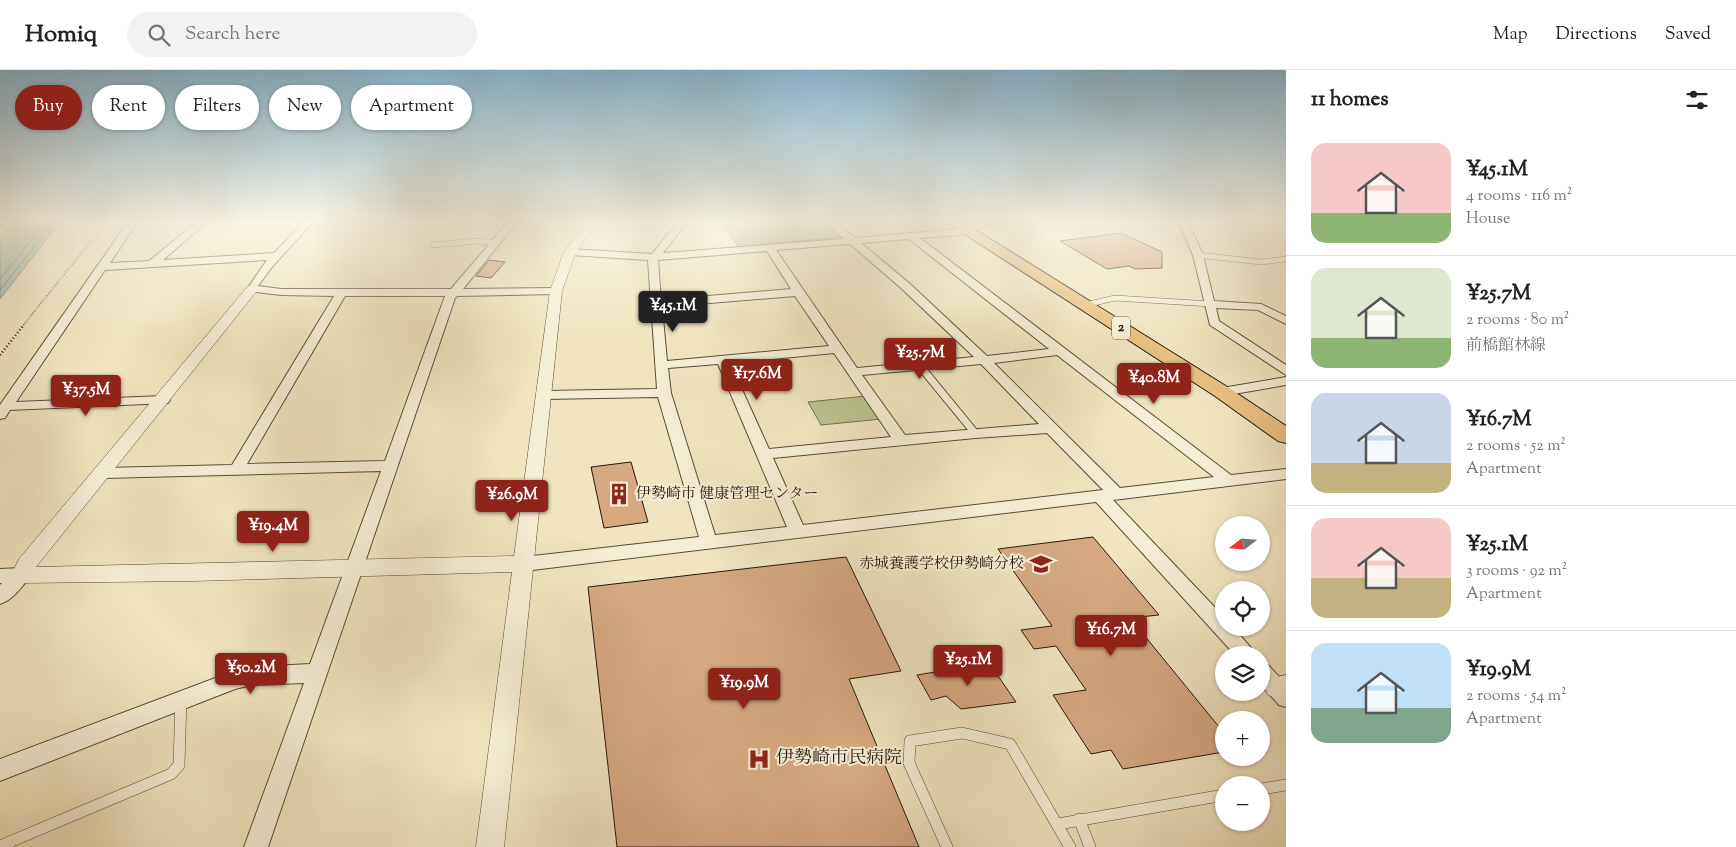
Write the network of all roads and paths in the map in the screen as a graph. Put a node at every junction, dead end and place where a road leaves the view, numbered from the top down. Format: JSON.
{"nodes":[{"id":1,"x":77,"y":258,"type":"edge"},
{"id":2,"x":107,"y":258,"type":"edge"},
{"id":3,"x":159,"y":258,"type":"edge"},
{"id":4,"x":238,"y":258,"type":"edge"},
{"id":5,"x":277,"y":258,"type":"edge"},
{"id":6,"x":482,"y":258,"type":"edge"},
{"id":7,"x":567,"y":258,"type":"edge"},
{"id":8,"x":653,"y":258,"type":"edge"},
{"id":9,"x":777,"y":258,"type":"edge"},
{"id":10,"x":873,"y":258,"type":"edge"},
{"id":11,"x":940,"y":258,"type":"edge"},
{"id":12,"x":1010,"y":258,"type":"edge"},
{"id":13,"x":1199,"y":258,"type":"edge"},
{"id":14,"x":1228,"y":258,"type":"edge"},
{"id":15,"x":1283,"y":260,"type":"edge"},
{"id":16,"x":153,"y":263,"type":"junction"},
{"id":17,"x":1286,"y":264,"type":"edge"},
{"id":18,"x":101,"y":267,"type":"junction"},
{"id":19,"x":252,"y":289,"type":"junction"},
{"id":20,"x":556,"y":290,"type":"junction"},
{"id":21,"x":342,"y":291,"type":"junction"},
{"id":22,"x":798,"y":292,"type":"junction"},
{"id":23,"x":453,"y":293,"type":"junction"},
{"id":24,"x":657,"y":304,"type":"junction"},
{"id":25,"x":1211,"y":304,"type":"junction"},
{"id":26,"x":1085,"y":305,"type":"junction"},
{"id":27,"x":1286,"y":322,"type":"edge"},
{"id":28,"x":837,"y":349,"type":"junction"},
{"id":29,"x":1060,"y":351,"type":"junction"},
{"id":30,"x":0,"y":355,"type":"edge"},
{"id":31,"x":723,"y":360,"type":"junction"},
{"id":32,"x":984,"y":360,"type":"junction"},
{"id":33,"x":662,"y":365,"type":"junction"},
{"id":34,"x":920,"y":366,"type":"junction"},
{"id":35,"x":1286,"y":371,"type":"edge"},
{"id":36,"x":854,"y":372,"type":"junction"},
{"id":37,"x":1286,"y":381,"type":"edge"},
{"id":38,"x":1222,"y":392,"type":"junction"},
{"id":39,"x":664,"y":393,"type":"junction"},
{"id":40,"x":544,"y":395,"type":"junction"},
{"id":41,"x":163,"y":400,"type":"junction"},
{"id":42,"x":3,"y":410,"type":"edge"},
{"id":43,"x":1050,"y":428,"type":"junction"},
{"id":44,"x":975,"y":433,"type":"junction"},
{"id":45,"x":1286,"y":436,"type":"edge"},
{"id":46,"x":901,"y":441,"type":"junction"},
{"id":47,"x":764,"y":454,"type":"junction"},
{"id":48,"x":390,"y":466,"type":"junction"},
{"id":49,"x":237,"y":469,"type":"junction"},
{"id":50,"x":103,"y":472,"type":"junction"},
{"id":51,"x":1286,"y":474,"type":"edge"},
{"id":52,"x":1230,"y":482,"type":"junction"},
{"id":53,"x":1110,"y":496,"type":"junction"},
{"id":54,"x":798,"y":533,"type":"junction"},
{"id":55,"x":708,"y":543,"type":"junction"},
{"id":56,"x":524,"y":564,"type":"junction"},
{"id":57,"x":355,"y":569,"type":"junction"},
{"id":58,"x":21,"y":575,"type":"junction"},
{"id":59,"x":0,"y":576,"type":"edge"},
{"id":60,"x":0,"y":597,"type":"edge"},
{"id":61,"x":1239,"y":646,"type":"edge"},
{"id":62,"x":318,"y":673,"type":"junction"},
{"id":63,"x":181,"y":700,"type":"junction"},
{"id":64,"x":0,"y":770,"type":"edge"},
{"id":65,"x":1286,"y":785,"type":"edge"},
{"id":66,"x":1270,"y":788,"type":"edge"},
{"id":67,"x":1215,"y":796,"type":"edge"},
{"id":68,"x":1079,"y":819,"type":"junction"},
{"id":69,"x":1058,"y":824,"type":"junction"},
{"id":70,"x":0,"y":846,"type":"edge"},
{"id":71,"x":256,"y":847,"type":"edge"},
{"id":72,"x":490,"y":847,"type":"edge"},
{"id":73,"x":947,"y":847,"type":"edge"},
{"id":74,"x":1070,"y":847,"type":"edge"},
{"id":75,"x":1090,"y":847,"type":"edge"}],
"edges":[{"from":1,"to":30,"type":"path"},
{"from":2,"to":18,"type":"street"},
{"from":3,"to":16,"type":"street"},
{"from":4,"to":16,"type":"street"},
{"from":5,"to":19,"type":"street"},
{"from":6,"to":23,"type":"street"},
{"from":7,"to":20,"type":"street"},
{"from":8,"to":24,"type":"street"},
{"from":9,"to":22,"type":"street"},
{"from":10,"to":32,"type":"street"},
{"from":11,"to":29,"type":"street"},
{"from":12,"to":26,"type":"main road","number":"2"},
{"from":13,"to":25,"type":"street"},
{"from":14,"to":15,"type":"lane"},
{"from":15,"to":17,"type":"lane"},
{"from":16,"to":18,"type":"street"},
{"from":18,"to":42,"type":"street"},
{"from":19,"to":21,"type":"street"},
{"from":19,"to":41,"type":"street"},
{"from":20,"to":23,"type":"street"},
{"from":20,"to":40,"type":"street"},
{"from":21,"to":23,"type":"street"},
{"from":21,"to":49,"type":"street"},
{"from":22,"to":24,"type":"street"},
{"from":22,"to":28,"type":"street"},
{"from":23,"to":48,"type":"street"},
{"from":24,"to":33,"type":"street"},
{"from":25,"to":26,"type":"lane"},
{"from":25,"to":27,"type":"street"},
{"from":25,"to":35,"type":"street"},
{"from":26,"to":38,"type":"main road","number":"2"},
{"from":28,"to":31,"type":"street"},
{"from":28,"to":36,"type":"street"},
{"from":29,"to":32,"type":"street"},
{"from":29,"to":52,"type":"street"},
{"from":31,"to":33,"type":"street"},
{"from":31,"to":47,"type":"street"},
{"from":32,"to":34,"type":"street"},
{"from":32,"to":43,"type":"street"},
{"from":33,"to":39,"type":"street"},
{"from":34,"to":36,"type":"street"},
{"from":34,"to":44,"type":"lane"},
{"from":36,"to":46,"type":"street"},
{"from":37,"to":38,"type":"street"},
{"from":38,"to":45,"type":"main road","number":"2"},
{"from":39,"to":40,"type":"street"},
{"from":39,"to":55,"type":"street"},
{"from":40,"to":56,"type":"street"},
{"from":41,"to":42,"type":"street"},
{"from":41,"to":50,"type":"street"},
{"from":43,"to":44,"type":"street"},
{"from":43,"to":53,"type":"street"},
{"from":44,"to":46,"type":"street"},
{"from":46,"to":47,"type":"street"},
{"from":47,"to":54,"type":"street"},
{"from":48,"to":49,"type":"street"},
{"from":48,"to":57,"type":"street"},
{"from":49,"to":50,"type":"street"},
{"from":50,"to":58,"type":"street"},
{"from":51,"to":52,"type":"street"},
{"from":52,"to":53,"type":"street"},
{"from":53,"to":54,"type":"street"},
{"from":53,"to":61,"type":"street"},
{"from":54,"to":55,"type":"street"},
{"from":55,"to":56,"type":"street"},
{"from":56,"to":57,"type":"street"},
{"from":56,"to":72,"type":"street"},
{"from":57,"to":58,"type":"street"},
{"from":57,"to":62,"type":"street"},
{"from":58,"to":59,"type":"street"},
{"from":58,"to":60,"type":"street"},
{"from":62,"to":63,"type":"street"},
{"from":62,"to":71,"type":"street"},
{"from":63,"to":64,"type":"street"},
{"from":63,"to":70,"type":"lane"},
{"from":65,"to":66,"type":"lane"},
{"from":67,"to":68,"type":"lane"},
{"from":68,"to":69,"type":"lane"},
{"from":68,"to":75,"type":"lane"},
{"from":69,"to":73,"type":"lane"},
{"from":69,"to":74,"type":"lane"}]}
